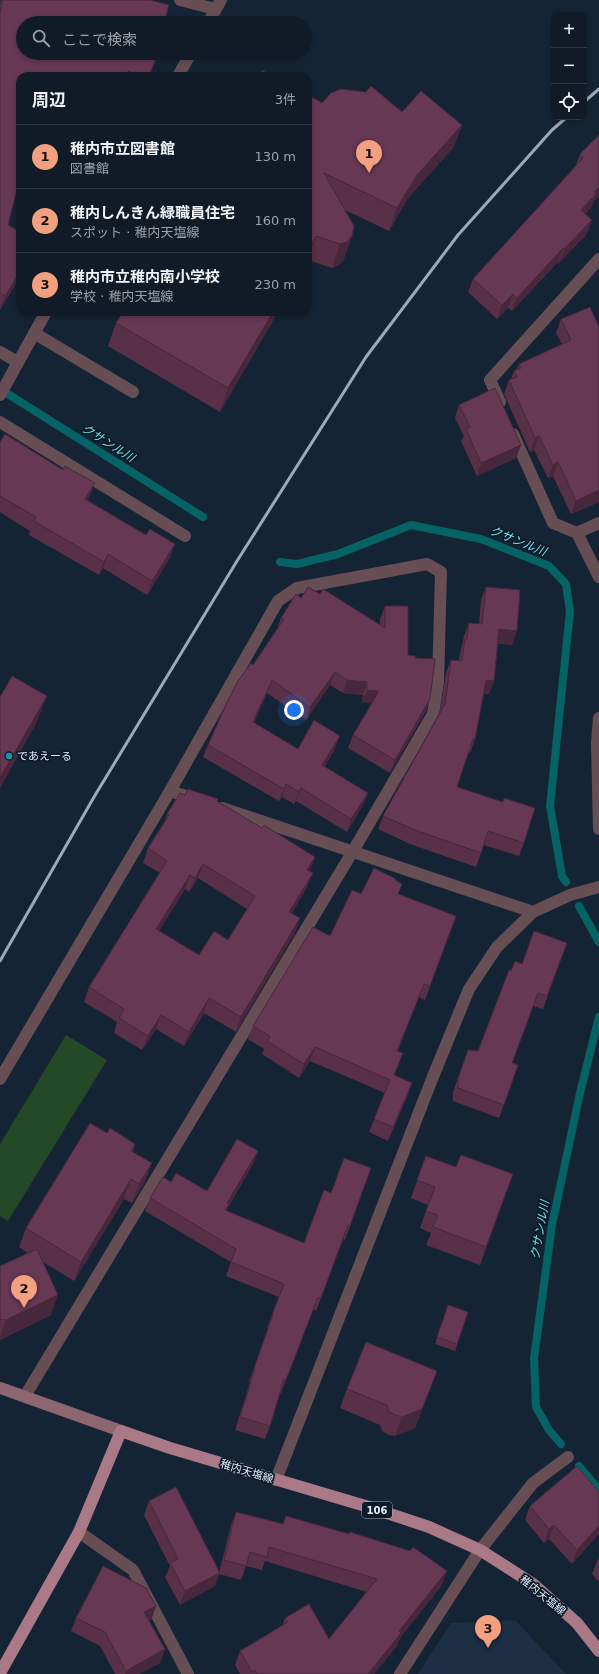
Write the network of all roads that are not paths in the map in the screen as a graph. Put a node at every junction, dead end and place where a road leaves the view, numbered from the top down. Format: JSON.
{"nodes":[{"id":1,"x":180,"y":0,"type":"edge"},
{"id":2,"x":218,"y":4,"type":"edge"},
{"id":3,"x":212,"y":16,"type":"edge"},
{"id":4,"x":187,"y":60,"type":"edge"},
{"id":5,"x":180,"y":72,"type":"edge"},
{"id":6,"x":598,"y":264,"type":"edge"},
{"id":7,"x":44,"y":316,"type":"edge"},
{"id":8,"x":34,"y":333,"type":"junction"},
{"id":9,"x":0,"y":352,"type":"edge"},
{"id":10,"x":16,"y":364,"type":"junction"},
{"id":11,"x":133,"y":392,"type":"dead end"},
{"id":12,"x":0,"y":395,"type":"edge"},
{"id":13,"x":0,"y":422,"type":"edge"},
{"id":14,"x":599,"y":523,"type":"edge"},
{"id":15,"x":577,"y":533,"type":"junction"},
{"id":16,"x":185,"y":536,"type":"dead end"},
{"id":17,"x":599,"y":577,"type":"edge"},
{"id":18,"x":599,"y":718,"type":"edge"},
{"id":19,"x":170,"y":790,"type":"junction"},
{"id":20,"x":599,"y":828,"type":"edge"},
{"id":21,"x":352,"y":851,"type":"junction"},
{"id":22,"x":599,"y":887,"type":"edge"},
{"id":23,"x":533,"y":912,"type":"junction"},
{"id":24,"x":0,"y":1079,"type":"edge"},
{"id":25,"x":0,"y":1388,"type":"edge"},
{"id":26,"x":25,"y":1396,"type":"junction"},
{"id":27,"x":121,"y":1431,"type":"junction"},
{"id":28,"x":568,"y":1457,"type":"dead end"},
{"id":29,"x":276,"y":1480,"type":"junction"},
{"id":30,"x":79,"y":1532,"type":"junction"},
{"id":31,"x":480,"y":1550,"type":"junction"},
{"id":32,"x":599,"y":1651,"type":"edge"},
{"id":33,"x":0,"y":1673,"type":"edge"},
{"id":34,"x":188,"y":1674,"type":"edge"},
{"id":35,"x":400,"y":1674,"type":"edge"}],
"edges":[{"from":1,"to":2,"type":"street"},
{"from":2,"to":3,"type":"street"},
{"from":4,"to":5,"type":"street"},
{"from":6,"to":15,"type":"street"},
{"from":7,"to":8,"type":"street"},
{"from":8,"to":10,"type":"street"},
{"from":8,"to":11,"type":"street"},
{"from":9,"to":10,"type":"street"},
{"from":10,"to":12,"type":"street"},
{"from":13,"to":16,"type":"street"},
{"from":14,"to":15,"type":"street"},
{"from":15,"to":17,"type":"street"},
{"from":18,"to":20,"type":"street"},
{"from":19,"to":21,"type":"street"},
{"from":19,"to":21,"type":"street"},
{"from":19,"to":24,"type":"street"},
{"from":21,"to":23,"type":"street"},
{"from":21,"to":26,"type":"street"},
{"from":22,"to":23,"type":"street"},
{"from":23,"to":29,"type":"street"},
{"from":25,"to":26,"type":"street"},
{"from":26,"to":27,"type":"street"},
{"from":27,"to":29,"type":"main road","name":"稚内天塩線","number":"106"},
{"from":27,"to":30,"type":"main road"},
{"from":28,"to":31,"type":"street"},
{"from":29,"to":31,"type":"main road","name":"稚内天塩線","number":"106"},
{"from":30,"to":33,"type":"main road"},
{"from":30,"to":34,"type":"street"},
{"from":31,"to":32,"type":"main road","name":"稚内天塩線","number":"106"},
{"from":31,"to":35,"type":"street"}]}
